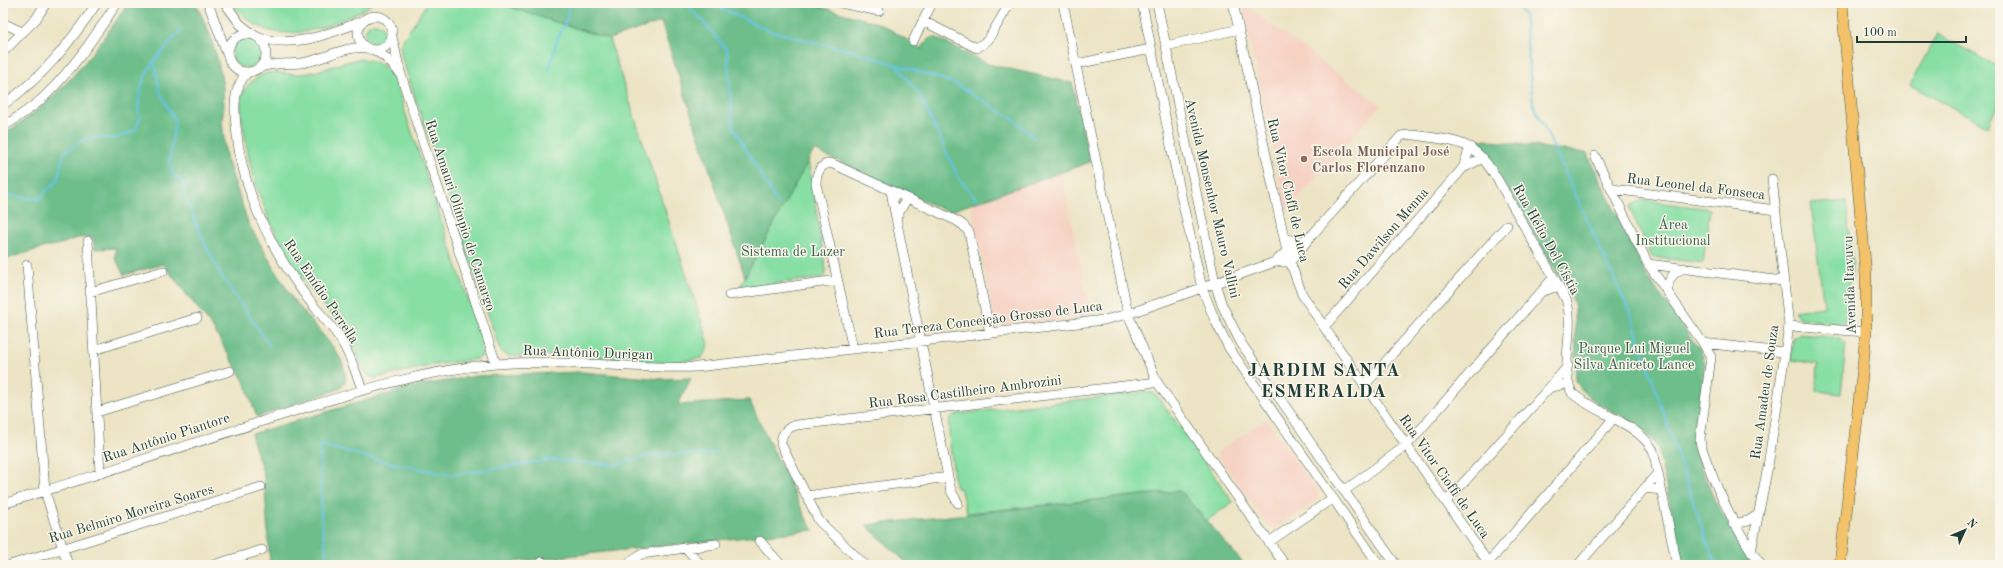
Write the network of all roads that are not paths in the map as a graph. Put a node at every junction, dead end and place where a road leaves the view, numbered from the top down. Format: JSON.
{"nodes":[{"id":1,"x":46,"y":3,"type":"edge"},
{"id":2,"x":97,"y":3,"type":"edge"},
{"id":3,"x":117,"y":3,"type":"edge"},
{"id":4,"x":208,"y":3,"type":"edge"},
{"id":5,"x":225,"y":3,"type":"edge"},
{"id":6,"x":840,"y":3,"type":"edge"},
{"id":7,"x":932,"y":3,"type":"edge"},
{"id":8,"x":1010,"y":3,"type":"edge"},
{"id":9,"x":1063,"y":3,"type":"edge"},
{"id":10,"x":1142,"y":3,"type":"edge"},
{"id":11,"x":1156,"y":3,"type":"edge"},
{"id":12,"x":1234,"y":3,"type":"edge"},
{"id":13,"x":1842,"y":3,"type":"edge"},
{"id":14,"x":854,"y":5,"type":"edge"},
{"id":15,"x":879,"y":11,"type":"dead end"},
{"id":16,"x":363,"y":21,"type":"junction"},
{"id":17,"x":923,"y":21,"type":"junction"},
{"id":18,"x":3,"y":24,"type":"edge"},
{"id":19,"x":1239,"y":29,"type":"junction"},
{"id":20,"x":22,"y":32,"type":"junction"},
{"id":21,"x":257,"y":37,"type":"junction"},
{"id":22,"x":392,"y":37,"type":"junction"},
{"id":23,"x":913,"y":41,"type":"dead end"},
{"id":24,"x":1166,"y":46,"type":"junction"},
{"id":25,"x":1151,"y":49,"type":"junction"},
{"id":26,"x":372,"y":50,"type":"junction"},
{"id":27,"x":3,"y":52,"type":"edge"},
{"id":28,"x":227,"y":55,"type":"junction"},
{"id":29,"x":1076,"y":64,"type":"junction"},
{"id":30,"x":258,"y":69,"type":"junction"},
{"id":31,"x":248,"y":72,"type":"junction"},
{"id":32,"x":401,"y":75,"type":"junction"},
{"id":33,"x":3,"y":105,"type":"edge"},
{"id":34,"x":3,"y":127,"type":"edge"},
{"id":35,"x":1477,"y":152,"type":"junction"},
{"id":36,"x":1595,"y":156,"type":"dead end"},
{"id":37,"x":1463,"y":168,"type":"junction"},
{"id":38,"x":1772,"y":179,"type":"dead end"},
{"id":39,"x":1612,"y":190,"type":"junction"},
{"id":40,"x":892,"y":191,"type":"junction"},
{"id":41,"x":907,"y":198,"type":"junction"},
{"id":42,"x":1776,"y":210,"type":"junction"},
{"id":43,"x":896,"y":218,"type":"junction"},
{"id":44,"x":1519,"y":218,"type":"junction"},
{"id":45,"x":1312,"y":235,"type":"junction"},
{"id":46,"x":1284,"y":239,"type":"junction"},
{"id":47,"x":88,"y":241,"type":"dead end"},
{"id":48,"x":1303,"y":241,"type":"junction"},
{"id":49,"x":1287,"y":251,"type":"junction"},
{"id":50,"x":1275,"y":262,"type":"junction"},
{"id":51,"x":1290,"y":262,"type":"junction"},
{"id":52,"x":1648,"y":264,"type":"junction"},
{"id":53,"x":27,"y":265,"type":"dead end"},
{"id":54,"x":1684,"y":268,"type":"junction"},
{"id":55,"x":163,"y":271,"type":"dead end"},
{"id":56,"x":1553,"y":278,"type":"junction"},
{"id":57,"x":837,"y":280,"type":"junction"},
{"id":58,"x":1783,"y":281,"type":"junction"},
{"id":59,"x":1215,"y":283,"type":"junction"},
{"id":60,"x":1558,"y":286,"type":"junction"},
{"id":61,"x":1202,"y":288,"type":"junction"},
{"id":62,"x":90,"y":292,"type":"junction"},
{"id":63,"x":1541,"y":292,"type":"junction"},
{"id":64,"x":1668,"y":293,"type":"junction"},
{"id":65,"x":729,"y":295,"type":"dead end"},
{"id":66,"x":1128,"y":314,"type":"junction"},
{"id":67,"x":198,"y":318,"type":"dead end"},
{"id":68,"x":1788,"y":326,"type":"junction"},
{"id":69,"x":1324,"y":327,"type":"junction"},
{"id":70,"x":1866,"y":332,"type":"junction"},
{"id":71,"x":990,"y":333,"type":"junction"},
{"id":72,"x":921,"y":342,"type":"junction"},
{"id":73,"x":1703,"y":343,"type":"junction"},
{"id":74,"x":853,"y":349,"type":"junction"},
{"id":75,"x":94,"y":350,"type":"junction"},
{"id":76,"x":1784,"y":352,"type":"junction"},
{"id":77,"x":496,"y":364,"type":"junction"},
{"id":78,"x":1568,"y":366,"type":"junction"},
{"id":79,"x":697,"y":367,"type":"joint"},
{"id":80,"x":230,"y":371,"type":"dead end"},
{"id":81,"x":1157,"y":382,"type":"junction"},
{"id":82,"x":1569,"y":383,"type":"junction"},
{"id":83,"x":1364,"y":386,"type":"junction"},
{"id":84,"x":1549,"y":388,"type":"junction"},
{"id":85,"x":362,"y":389,"type":"junction"},
{"id":86,"x":338,"y":397,"type":"joint"},
{"id":87,"x":936,"y":410,"type":"junction"},
{"id":88,"x":97,"y":412,"type":"junction"},
{"id":89,"x":1614,"y":418,"type":"junction"},
{"id":90,"x":1407,"y":445,"type":"junction"},
{"id":91,"x":100,"y":473,"type":"junction"},
{"id":92,"x":1657,"y":474,"type":"junction"},
{"id":93,"x":948,"y":477,"type":"junction"},
{"id":94,"x":261,"y":487,"type":"dead end"},
{"id":95,"x":1645,"y":488,"type":"junction"},
{"id":96,"x":1661,"y":490,"type":"junction"},
{"id":97,"x":45,"y":491,"type":"junction"},
{"id":98,"x":1344,"y":491,"type":"junction"},
{"id":99,"x":806,"y":496,"type":"junction"},
{"id":100,"x":1332,"y":498,"type":"junction"},
{"id":101,"x":1446,"y":502,"type":"junction"},
{"id":102,"x":958,"y":503,"type":"dead end"},
{"id":103,"x":3,"y":504,"type":"edge"},
{"id":104,"x":1759,"y":514,"type":"junction"},
{"id":105,"x":1733,"y":524,"type":"junction"},
{"id":106,"x":760,"y":541,"type":"dead end"},
{"id":107,"x":1269,"y":542,"type":"junction"},
{"id":108,"x":716,"y":544,"type":"dead end"},
{"id":109,"x":63,"y":548,"type":"junction"},
{"id":110,"x":686,"y":548,"type":"junction"},
{"id":111,"x":262,"y":550,"type":"dead end"},
{"id":112,"x":1751,"y":552,"type":"junction"},
{"id":113,"x":630,"y":563,"type":"edge"},
{"id":114,"x":1674,"y":563,"type":"edge"},
{"id":115,"x":1489,"y":564,"type":"edge"},
{"id":116,"x":10,"y":565,"type":"edge"},
{"id":117,"x":68,"y":565,"type":"edge"},
{"id":118,"x":213,"y":565,"type":"edge"},
{"id":119,"x":701,"y":565,"type":"edge"},
{"id":120,"x":782,"y":565,"type":"edge"},
{"id":121,"x":865,"y":565,"type":"edge"},
{"id":122,"x":1285,"y":565,"type":"edge"},
{"id":123,"x":1379,"y":565,"type":"edge"},
{"id":124,"x":1396,"y":565,"type":"edge"},
{"id":125,"x":1578,"y":565,"type":"edge"},
{"id":126,"x":1761,"y":565,"type":"edge"},
{"id":127,"x":1840,"y":565,"type":"edge"}],
"edges":[{"from":1,"to":20,"type":"street"},
{"from":2,"to":33,"type":"street"},
{"from":3,"to":34,"type":"street"},
{"from":4,"to":28,"type":"street"},
{"from":5,"to":21,"type":"street"},
{"from":6,"to":14,"type":"street"},
{"from":7,"to":17,"type":"street"},
{"from":8,"to":17,"type":"street"},
{"from":9,"to":29,"type":"street"},
{"from":10,"to":25,"type":"street","name":"Avenida Monsenhor Mauro Vallini"},
{"from":11,"to":24,"type":"street","name":"Avenida Monsenhor Mauro Vallini"},
{"from":12,"to":19,"type":"street","name":"Rua Vitor Cioffi de Luca"},
{"from":13,"to":70,"type":"main road","name":"Avenida Itavuvu"},
{"from":14,"to":15,"type":"street"},
{"from":16,"to":21,"type":"street"},
{"from":16,"to":22,"type":"street"},
{"from":16,"to":26,"type":"street"},
{"from":17,"to":23,"type":"street"},
{"from":18,"to":20,"type":"street"},
{"from":19,"to":24,"type":"street"},
{"from":19,"to":46,"type":"street","name":"Rua Vitor Cioffi de Luca"},
{"from":20,"to":27,"type":"street"},
{"from":21,"to":28,"type":"street"},
{"from":21,"to":30,"type":"street"},
{"from":22,"to":26,"type":"street"},
{"from":22,"to":32,"type":"street","name":"Rua Amauri Olímpio de Camargo"},
{"from":24,"to":59,"type":"street","name":"Avenida Monsenhor Mauro Vallini"},
{"from":25,"to":29,"type":"street"},
{"from":25,"to":61,"type":"street","name":"Avenida Monsenhor Mauro Vallini"},
{"from":26,"to":30,"type":"street"},
{"from":26,"to":32,"type":"street","name":"Rua Amauri Olímpio de Camargo"},
{"from":28,"to":31,"type":"street"},
{"from":29,"to":66,"type":"street"},
{"from":30,"to":31,"type":"street"},
{"from":31,"to":85,"type":"street","name":"Rua Emídio Perrella"},
{"from":32,"to":77,"type":"street","name":"Rua Amauri Olímpio de Camargo"},
{"from":35,"to":37,"type":"street","name":"Rua Dawilson Menna"},
{"from":35,"to":37,"type":"street","name":"Rua Dawilson Menna"},
{"from":35,"to":44,"type":"street","name":"Rua Hélio Del Cístia"},
{"from":35,"to":45,"type":"street","name":"Rua Tereza Conceição Grosso de Luca"},
{"from":36,"to":39,"type":"street"},
{"from":37,"to":69,"type":"street","name":"Rua Dawilson Menna"},
{"from":38,"to":42,"type":"street","name":"Rua Amadeu de Souza"},
{"from":39,"to":42,"type":"street","name":"Rua Leonel da Fonseca"},
{"from":39,"to":52,"type":"street"},
{"from":40,"to":41,"type":"street"},
{"from":40,"to":43,"type":"street"},
{"from":40,"to":57,"type":"street"},
{"from":41,"to":43,"type":"street"},
{"from":41,"to":71,"type":"street"},
{"from":42,"to":58,"type":"street","name":"Rua Amadeu de Souza"},
{"from":43,"to":72,"type":"street"},
{"from":44,"to":56,"type":"street","name":"Rua Hélio Del Cístia"},
{"from":44,"to":83,"type":"street"},
{"from":45,"to":48,"type":"street","name":"Rua Tereza Conceição Grosso de Luca"},
{"from":45,"to":51,"type":"street","name":"Rua Tereza Conceição Grosso de Luca"},
{"from":46,"to":48,"type":"street"},
{"from":46,"to":49,"type":"street","name":"Rua Vitor Cioffi de Luca"},
{"from":47,"to":62,"type":"street"},
{"from":48,"to":49,"type":"street","name":"Rua Tereza Conceição Grosso de Luca"},
{"from":49,"to":50,"type":"street","name":"Rua Tereza Conceição Grosso de Luca"},
{"from":49,"to":51,"type":"street","name":"Rua Vitor Cioffi de Luca"},
{"from":50,"to":51,"type":"street","name":"Rua Tereza Conceição Grosso de Luca"},
{"from":50,"to":59,"type":"street","name":"Rua Tereza Conceição Grosso de Luca"},
{"from":51,"to":69,"type":"street","name":"Rua Vitor Cioffi de Luca"},
{"from":52,"to":54,"type":"street"},
{"from":52,"to":64,"type":"street"},
{"from":53,"to":97,"type":"street"},
{"from":54,"to":58,"type":"street"},
{"from":54,"to":64,"type":"street"},
{"from":55,"to":62,"type":"street"},
{"from":56,"to":60,"type":"street","name":"Rua Hélio Del Cístia"},
{"from":56,"to":63,"type":"street"},
{"from":57,"to":65,"type":"street"},
{"from":57,"to":74,"type":"street"},
{"from":58,"to":68,"type":"street","name":"Rua Amadeu de Souza"},
{"from":59,"to":61,"type":"street","name":"Rua Tereza Conceição Grosso de Luca"},
{"from":59,"to":98,"type":"street","name":"Avenida Monsenhor Mauro Vallini"},
{"from":60,"to":63,"type":"street"},
{"from":60,"to":78,"type":"street","name":"Rua Hélio Del Cístia"},
{"from":61,"to":66,"type":"street","name":"Rua Tereza Conceição Grosso de Luca"},
{"from":61,"to":100,"type":"street","name":"Avenida Monsenhor Mauro Vallini"},
{"from":62,"to":75,"type":"street"},
{"from":63,"to":90,"type":"street"},
{"from":64,"to":73,"type":"street"},
{"from":66,"to":71,"type":"street","name":"Rua Tereza Conceição Grosso de Luca"},
{"from":66,"to":81,"type":"street"},
{"from":67,"to":75,"type":"street"},
{"from":68,"to":70,"type":"street"},
{"from":68,"to":76,"type":"street","name":"Rua Amadeu de Souza"},
{"from":69,"to":83,"type":"street","name":"Rua Vitor Cioffi de Luca"},
{"from":70,"to":127,"type":"main road","name":"Avenida Itavuvu"},
{"from":71,"to":72,"type":"street","name":"Rua Tereza Conceição Grosso de Luca"},
{"from":72,"to":74,"type":"street","name":"Rua Tereza Conceição Grosso de Luca"},
{"from":72,"to":87,"type":"street"},
{"from":73,"to":76,"type":"street"},
{"from":73,"to":105,"type":"street"},
{"from":74,"to":79,"type":"street","name":"Rua Tereza Conceição Grosso de Luca"},
{"from":75,"to":88,"type":"street"},
{"from":76,"to":104,"type":"street","name":"Rua Amadeu de Souza"},
{"from":77,"to":79,"type":"street","name":"Rua Antônio Durigan"},
{"from":77,"to":85,"type":"street","name":"Rua Antônio Durigan"},
{"from":78,"to":82,"type":"street","name":"Rua Hélio Del Cístia"},
{"from":78,"to":84,"type":"street"},
{"from":80,"to":88,"type":"street"},
{"from":81,"to":87,"type":"street","name":"Rua Rosa Castilheiro Ambrozini"},
{"from":81,"to":107,"type":"street"},
{"from":82,"to":84,"type":"street"},
{"from":82,"to":89,"type":"street","name":"Rua Hélio Del Cístia"},
{"from":83,"to":90,"type":"street","name":"Rua Vitor Cioffi de Luca"},
{"from":84,"to":101,"type":"street"},
{"from":85,"to":86,"type":"street","name":"Rua Antônio Durigan"},
{"from":86,"to":91,"type":"street","name":"Rua Antônio Piantore"},
{"from":87,"to":93,"type":"street"},
{"from":87,"to":99,"type":"street","name":"Rua Rosa Castilheiro Ambrozini"},
{"from":88,"to":91,"type":"street"},
{"from":89,"to":92,"type":"street","name":"Rua Hélio Del Cístia"},
{"from":89,"to":115,"type":"street"},
{"from":90,"to":98,"type":"street"},
{"from":90,"to":101,"type":"street","name":"Rua Vitor Cioffi de Luca"},
{"from":91,"to":97,"type":"street","name":"Rua Antônio Piantore"},
{"from":92,"to":95,"type":"street"},
{"from":92,"to":96,"type":"street","name":"Rua Hélio Del Cístia"},
{"from":93,"to":99,"type":"street"},
{"from":93,"to":102,"type":"street"},
{"from":94,"to":109,"type":"street","name":"Rua Belmiro Moreira Soares"},
{"from":95,"to":96,"type":"street"},
{"from":95,"to":125,"type":"street"},
{"from":96,"to":114,"type":"street","name":"Rua Hélio Del Cístia"},
{"from":97,"to":103,"type":"street","name":"Rua Antônio Piantore"},
{"from":97,"to":109,"type":"street"},
{"from":98,"to":124,"type":"street","name":"Avenida Monsenhor Mauro Vallini"},
{"from":99,"to":121,"type":"street"},
{"from":100,"to":107,"type":"street"},
{"from":100,"to":123,"type":"street","name":"Avenida Monsenhor Mauro Vallini"},
{"from":101,"to":115,"type":"street","name":"Rua Vitor Cioffi de Luca"},
{"from":104,"to":105,"type":"street"},
{"from":104,"to":112,"type":"street","name":"Rua Amadeu de Souza"},
{"from":105,"to":112,"type":"street"},
{"from":106,"to":120,"type":"street"},
{"from":107,"to":122,"type":"street"},
{"from":108,"to":110,"type":"street"},
{"from":109,"to":116,"type":"street","name":"Rua Belmiro Moreira Soares"},
{"from":109,"to":117,"type":"street"},
{"from":110,"to":113,"type":"street"},
{"from":110,"to":119,"type":"street"},
{"from":111,"to":118,"type":"street"},
{"from":112,"to":126,"type":"street"}]}
